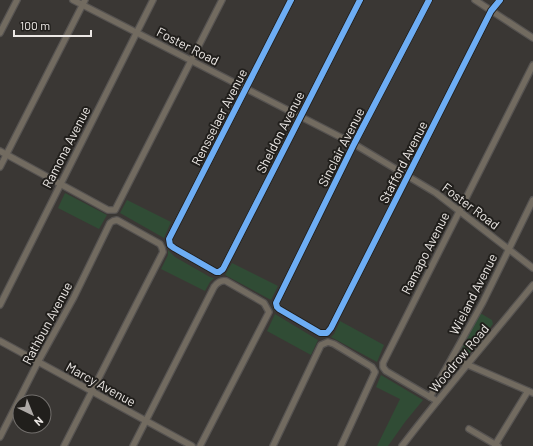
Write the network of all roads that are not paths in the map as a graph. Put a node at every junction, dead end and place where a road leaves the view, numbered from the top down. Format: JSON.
{"nodes":[{"id":1,"x":17,"y":0,"type":"edge"},
{"id":2,"x":73,"y":0,"type":"edge"},
{"id":3,"x":153,"y":0,"type":"edge"},
{"id":4,"x":222,"y":0,"type":"edge"},
{"id":5,"x":291,"y":0,"type":"edge"},
{"id":6,"x":360,"y":0,"type":"edge"},
{"id":7,"x":429,"y":0,"type":"edge"},
{"id":8,"x":475,"y":0,"type":"edge"},
{"id":9,"x":500,"y":0,"type":"edge"},
{"id":10,"x":84,"y":2,"type":"edge"},
{"id":11,"x":491,"y":11,"type":"junction"},
{"id":12,"x":0,"y":32,"type":"edge"},
{"id":13,"x":136,"y":32,"type":"junction"},
{"id":14,"x":533,"y":38,"type":"edge"},
{"id":15,"x":191,"y":60,"type":"junction"},
{"id":16,"x":533,"y":65,"type":"edge"},
{"id":17,"x":246,"y":88,"type":"junction"},
{"id":18,"x":301,"y":116,"type":"junction"},
{"id":19,"x":354,"y":144,"type":"junction"},
{"id":20,"x":0,"y":151,"type":"edge"},
{"id":21,"x":6,"y":154,"type":"junction"},
{"id":22,"x":0,"y":167,"type":"edge"},
{"id":23,"x":408,"y":176,"type":"junction"},
{"id":24,"x":60,"y":184,"type":"junction"},
{"id":25,"x":533,"y":200,"type":"edge"},
{"id":26,"x":459,"y":210,"type":"junction"},
{"id":27,"x":508,"y":248,"type":"junction"},
{"id":28,"x":533,"y":268,"type":"edge"},
{"id":29,"x":219,"y":272,"type":"joint"},
{"id":30,"x":533,"y":285,"type":"edge"},
{"id":31,"x":0,"y":305,"type":"edge"},
{"id":32,"x":325,"y":333,"type":"joint"},
{"id":33,"x":0,"y":341,"type":"edge"},
{"id":34,"x":452,"y":358,"type":"junction"},
{"id":35,"x":38,"y":362,"type":"junction"},
{"id":36,"x":469,"y":364,"type":"junction"},
{"id":37,"x":92,"y":392,"type":"junction"},
{"id":38,"x":530,"y":392,"type":"edge"},
{"id":39,"x":430,"y":397,"type":"junction"},
{"id":40,"x":437,"y":401,"type":"junction"},
{"id":41,"x":146,"y":422,"type":"junction"},
{"id":42,"x":469,"y":429,"type":"dead end"},
{"id":43,"x":0,"y":437,"type":"edge"},
{"id":44,"x":497,"y":445,"type":"edge"},
{"id":45,"x":64,"y":446,"type":"edge"},
{"id":46,"x":134,"y":446,"type":"edge"},
{"id":47,"x":192,"y":446,"type":"edge"},
{"id":48,"x":200,"y":446,"type":"edge"},
{"id":49,"x":273,"y":446,"type":"edge"},
{"id":50,"x":341,"y":446,"type":"edge"},
{"id":51,"x":402,"y":446,"type":"edge"}],
"edges":[{"from":1,"to":12,"type":"street"},
{"from":2,"to":10,"type":"street","name":"Foster Road"},
{"from":3,"to":13,"type":"street","name":"Ramona Avenue"},
{"from":4,"to":15,"type":"street"},
{"from":5,"to":17,"type":"street","name":"Rensselaer Avenue"},
{"from":6,"to":18,"type":"street","name":"Sheldon Avenue"},
{"from":7,"to":19,"type":"street","name":"Sinclair Avenue"},
{"from":8,"to":11,"type":"street"},
{"from":9,"to":11,"type":"street","name":"Stafford Avenue"},
{"from":10,"to":13,"type":"street","name":"Foster Road"},
{"from":10,"to":21,"type":"street"},
{"from":11,"to":14,"type":"street"},
{"from":11,"to":23,"type":"street","name":"Stafford Avenue"},
{"from":13,"to":15,"type":"street","name":"Foster Road"},
{"from":13,"to":24,"type":"street","name":"Ramona Avenue"},
{"from":15,"to":17,"type":"street","name":"Foster Road"},
{"from":15,"to":24,"type":"street"},
{"from":16,"to":26,"type":"street","name":"Ramapo Avenue"},
{"from":17,"to":18,"type":"street","name":"Foster Road"},
{"from":17,"to":29,"type":"street","name":"Rensselaer Avenue"},
{"from":18,"to":19,"type":"street","name":"Foster Road"},
{"from":18,"to":29,"type":"street","name":"Sheldon Avenue"},
{"from":19,"to":23,"type":"street","name":"Foster Road"},
{"from":19,"to":32,"type":"street","name":"Sinclair Avenue"},
{"from":20,"to":21,"type":"street"},
{"from":21,"to":22,"type":"street"},
{"from":21,"to":24,"type":"street"},
{"from":23,"to":26,"type":"street","name":"Foster Road"},
{"from":23,"to":32,"type":"street","name":"Stafford Avenue"},
{"from":24,"to":31,"type":"street","name":"Ramona Avenue"},
{"from":25,"to":27,"type":"street","name":"Wieland Avenue"},
{"from":26,"to":27,"type":"street","name":"Foster Road"},
{"from":26,"to":39,"type":"street","name":"Ramapo Avenue"},
{"from":27,"to":28,"type":"street","name":"Foster Road"},
{"from":27,"to":34,"type":"street","name":"Wieland Avenue"},
{"from":30,"to":36,"type":"street","name":"Woodrow Road"},
{"from":33,"to":35,"type":"street","name":"Marcy Avenue"},
{"from":34,"to":36,"type":"street"},
{"from":34,"to":39,"type":"street","name":"Wieland Avenue"},
{"from":35,"to":37,"type":"street","name":"Marcy Avenue"},
{"from":35,"to":37,"type":"street","name":"Rathbun Avenue"},
{"from":35,"to":43,"type":"street","name":"Rathbun Avenue"},
{"from":36,"to":38,"type":"street"},
{"from":36,"to":40,"type":"street","name":"Woodrow Road"},
{"from":37,"to":41,"type":"street","name":"Marcy Avenue"},
{"from":37,"to":45,"type":"street"},
{"from":38,"to":44,"type":"street"},
{"from":39,"to":40,"type":"street"},
{"from":40,"to":51,"type":"street","name":"Woodrow Road"},
{"from":41,"to":46,"type":"street"},
{"from":41,"to":47,"type":"street","name":"Marcy Avenue"},
{"from":41,"to":48,"type":"street"},
{"from":42,"to":44,"type":"street"},
{"from":49,"to":50,"type":"street"}]}
